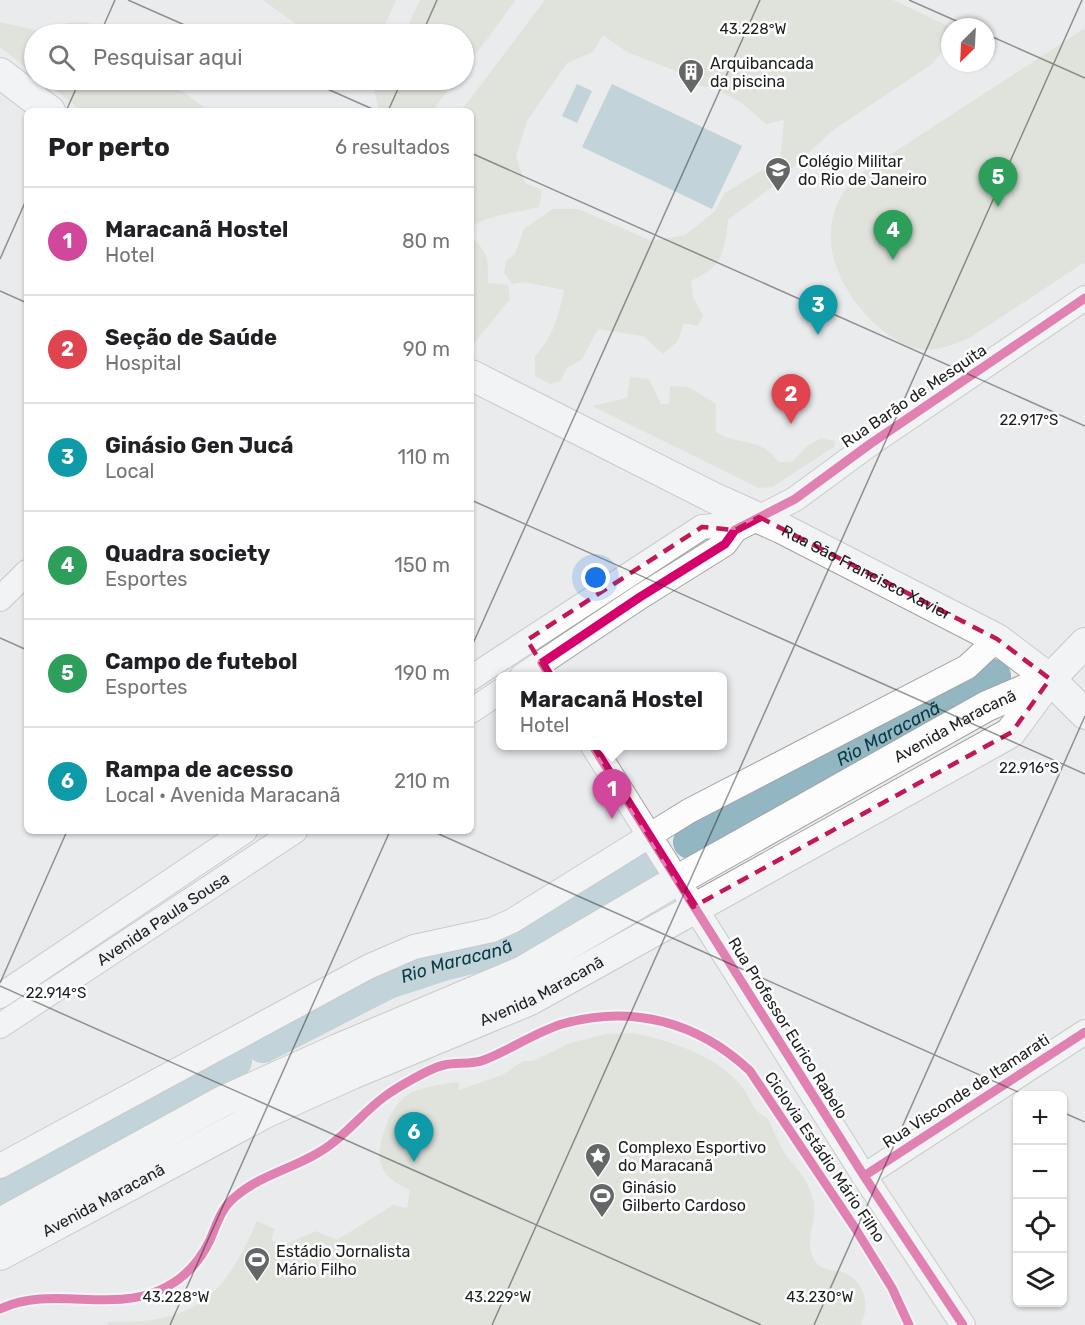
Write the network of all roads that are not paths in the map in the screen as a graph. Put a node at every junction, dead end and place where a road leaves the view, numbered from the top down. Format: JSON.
{"nodes":[{"id":1,"x":0,"y":73,"type":"edge"},
{"id":2,"x":46,"y":108,"type":"edge"},
{"id":3,"x":1085,"y":298,"type":"edge"},
{"id":4,"x":474,"y":377,"type":"edge"},
{"id":5,"x":747,"y":524,"type":"junction"},
{"id":6,"x":24,"y":579,"type":"edge"},
{"id":7,"x":637,"y":585,"type":"junction"},
{"id":8,"x":0,"y":599,"type":"edge"},
{"id":9,"x":998,"y":639,"type":"junction"},
{"id":10,"x":527,"y":640,"type":"junction"},
{"id":11,"x":1085,"y":643,"type":"edge"},
{"id":12,"x":546,"y":670,"type":"edge"},
{"id":13,"x":474,"y":676,"type":"edge"},
{"id":14,"x":1050,"y":679,"type":"junction"},
{"id":15,"x":496,"y":694,"type":"edge"},
{"id":16,"x":474,"y":709,"type":"edge"},
{"id":17,"x":1085,"y":714,"type":"edge"},
{"id":18,"x":594,"y":750,"type":"edge"},
{"id":19,"x":241,"y":834,"type":"edge"},
{"id":20,"x":287,"y":834,"type":"edge"},
{"id":21,"x":648,"y":836,"type":"junction"},
{"id":22,"x":676,"y":881,"type":"junction"},
{"id":23,"x":693,"y":908,"type":"junction"},
{"id":24,"x":8,"y":990,"type":"edge"},
{"id":25,"x":30,"y":1006,"type":"junction"},
{"id":26,"x":0,"y":1026,"type":"edge"},
{"id":27,"x":1085,"y":1032,"type":"edge"},
{"id":28,"x":0,"y":1166,"type":"edge"},
{"id":29,"x":864,"y":1176,"type":"junction"},
{"id":30,"x":0,"y":1224,"type":"edge"},
{"id":31,"x":0,"y":1256,"type":"edge"},
{"id":32,"x":963,"y":1325,"type":"edge"}],
"edges":[{"from":1,"to":2,"type":"main road"},
{"from":3,"to":5,"type":"street","name":"Rua Barão de Mesquita"},
{"from":4,"to":5,"type":"main road","name":"Rua São Francisco Xavier"},
{"from":5,"to":7,"type":"street"},
{"from":5,"to":9,"type":"main road","name":"Rua São Francisco Xavier"},
{"from":6,"to":8,"type":"street"},
{"from":7,"to":10,"type":"street"},
{"from":7,"to":12,"type":"street"},
{"from":9,"to":14,"type":"main road","name":"Rua São Francisco Xavier"},
{"from":9,"to":21,"type":"street"},
{"from":10,"to":12,"type":"street"},
{"from":10,"to":13,"type":"street"},
{"from":11,"to":14,"type":"main road","name":"Avenida Maracanã"},
{"from":14,"to":17,"type":"main road","name":"Rua São Francisco Xavier"},
{"from":14,"to":22,"type":"main road","name":"Avenida Maracanã"},
{"from":14,"to":23,"type":"main road","name":"Avenida Maracanã"},
{"from":15,"to":16,"type":"street"},
{"from":18,"to":21,"type":"street","name":"Rua Professor Eurico Rabelo"},
{"from":19,"to":24,"type":"street","name":"Avenida Paula Sousa"},
{"from":20,"to":25,"type":"street","name":"Avenida Paula Sousa"},
{"from":21,"to":22,"type":"street","name":"Rua Professor Eurico Rabelo"},
{"from":21,"to":28,"type":"street"},
{"from":22,"to":23,"type":"street","name":"Rua Professor Eurico Rabelo"},
{"from":22,"to":30,"type":"main road","name":"Avenida Maracanã"},
{"from":23,"to":29,"type":"street","name":"Rua Professor Eurico Rabelo"},
{"from":23,"to":31,"type":"main road","name":"Avenida Maracanã"},
{"from":24,"to":25,"type":"street"},
{"from":25,"to":26,"type":"street","name":"Avenida Paula Sousa"},
{"from":27,"to":29,"type":"street","name":"Rua Visconde de Itamarati"},
{"from":29,"to":32,"type":"street","name":"Rua Professor Eurico Rabelo"}]}
